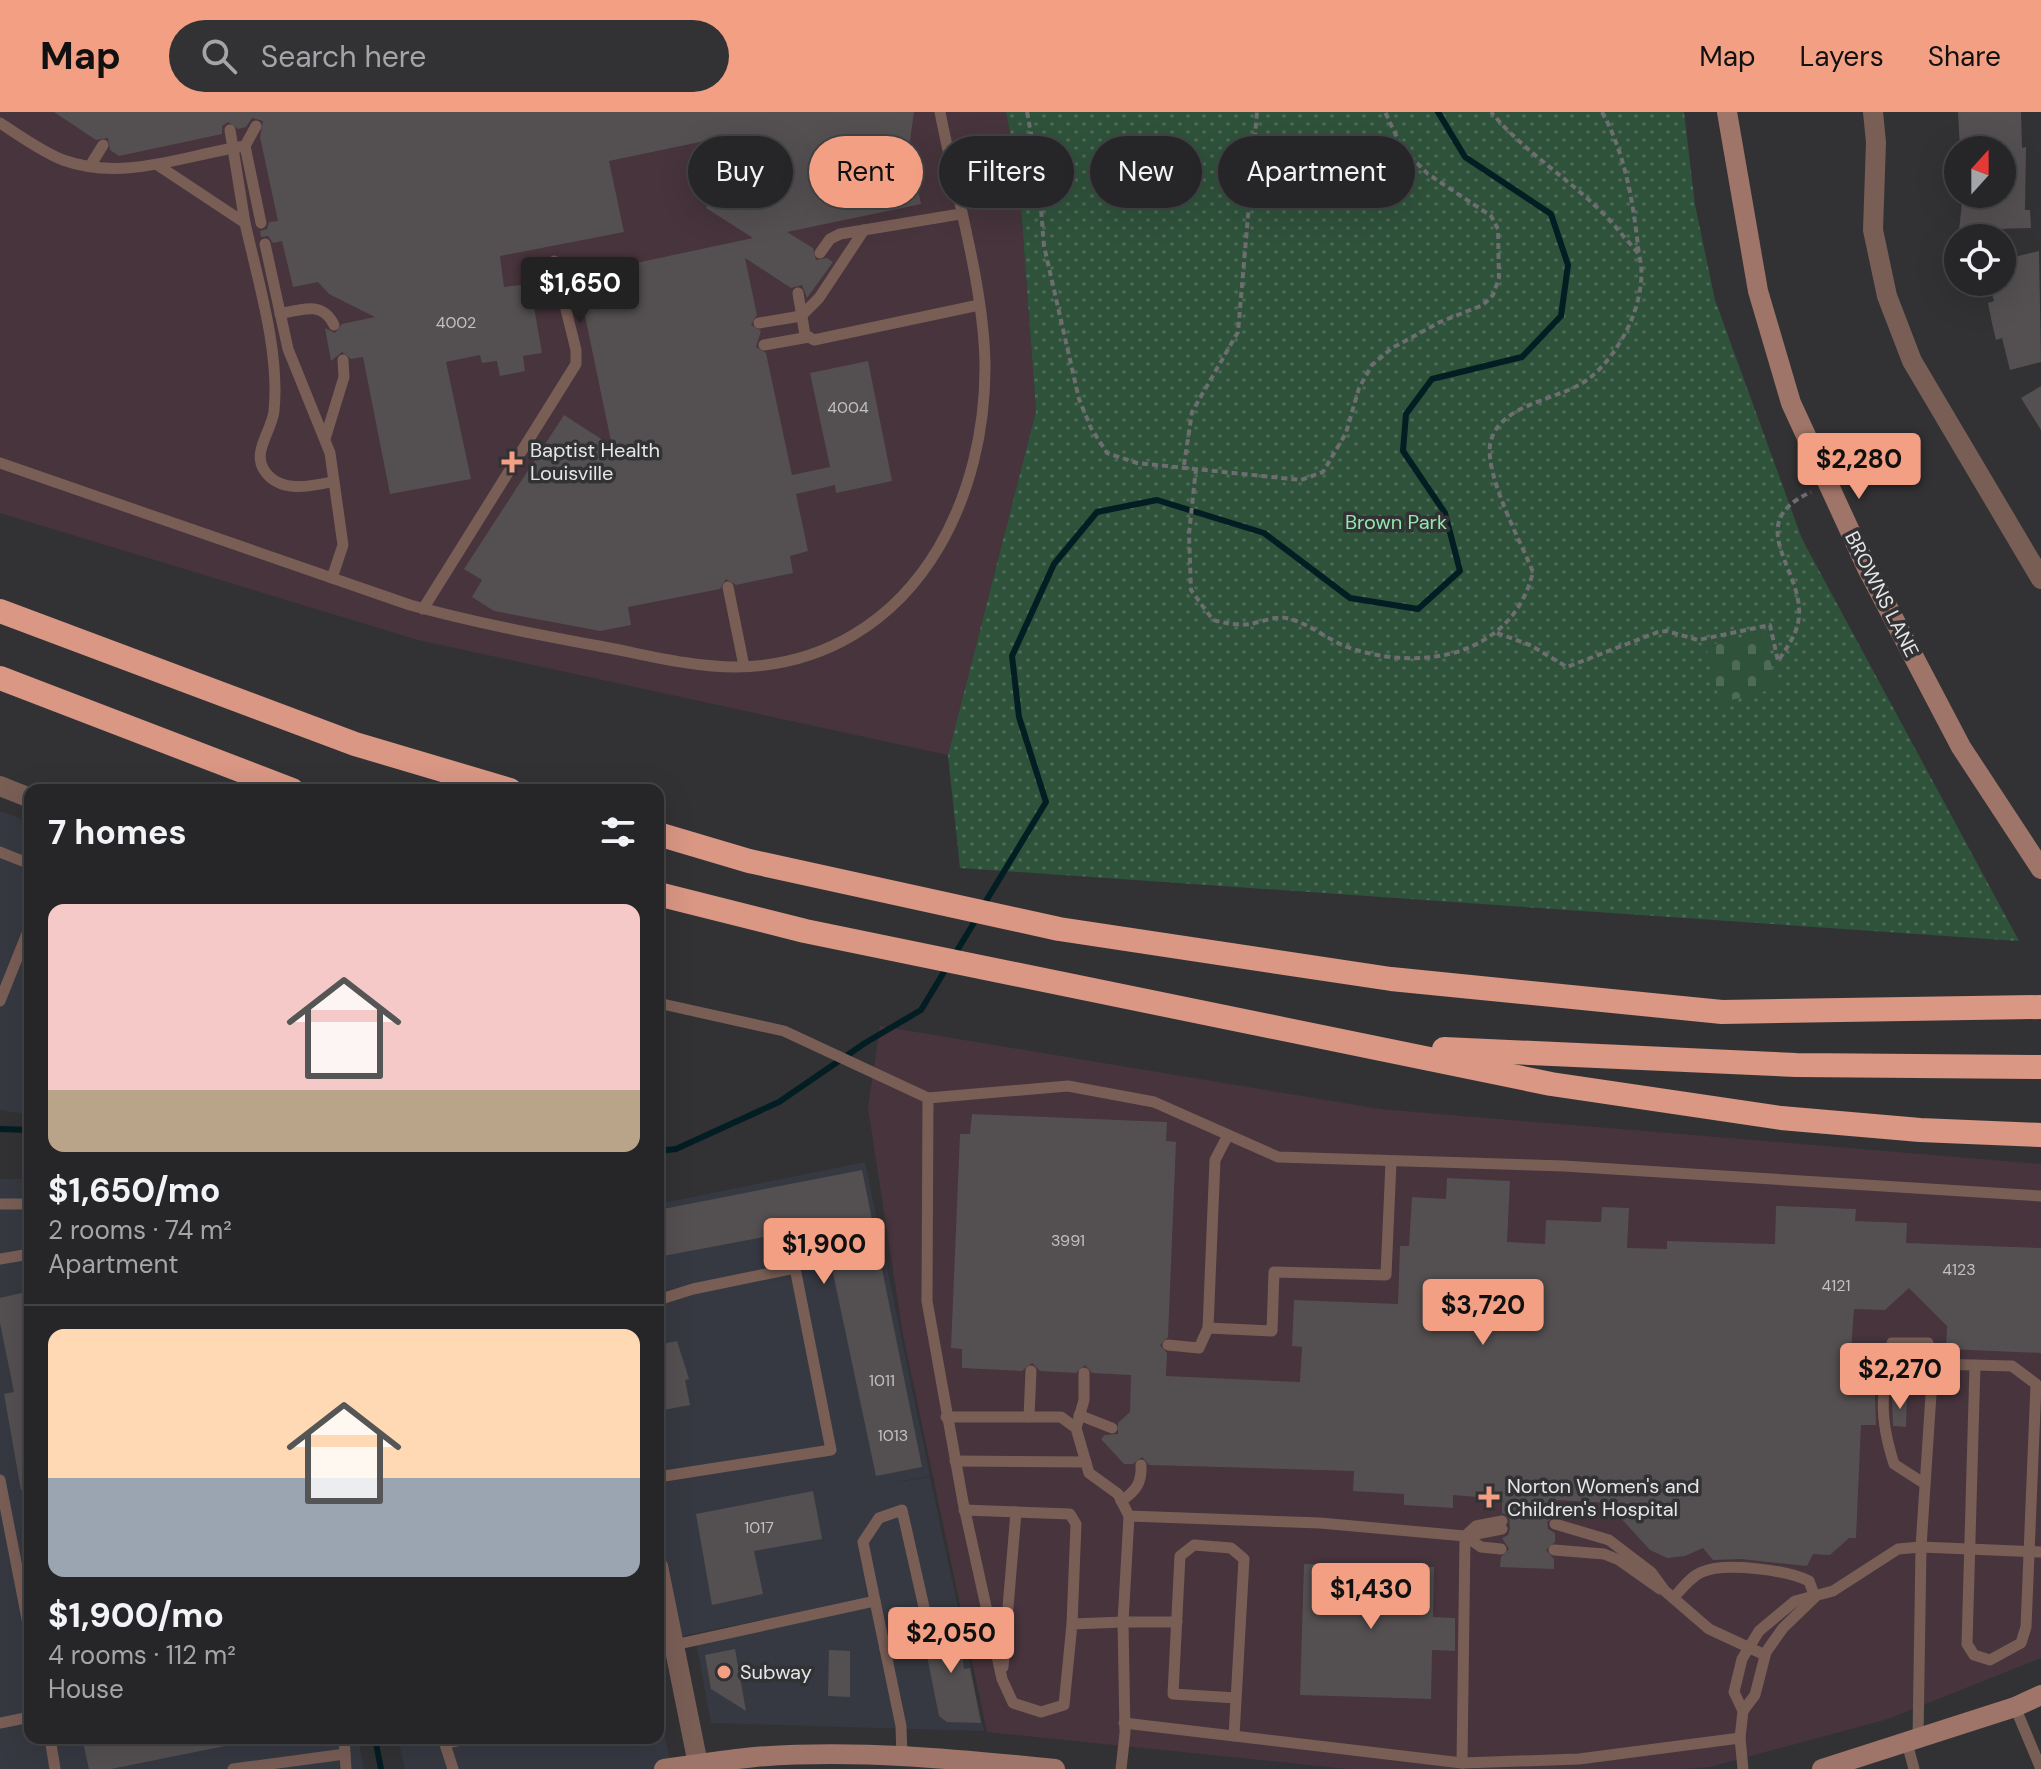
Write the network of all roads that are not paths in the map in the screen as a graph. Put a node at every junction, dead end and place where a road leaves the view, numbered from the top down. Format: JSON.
{"nodes":[{"id":1,"x":940,"y":112,"type":"edge"},
{"id":2,"x":1727,"y":112,"type":"edge"},
{"id":3,"x":1873,"y":112,"type":"edge"},
{"id":4,"x":0,"y":123,"type":"edge"},
{"id":5,"x":256,"y":126,"type":"dead end"},
{"id":6,"x":230,"y":130,"type":"dead end"},
{"id":7,"x":103,"y":145,"type":"dead end"},
{"id":8,"x":238,"y":147,"type":"junction"},
{"id":9,"x":90,"y":166,"type":"junction"},
{"id":10,"x":159,"y":166,"type":"junction"},
{"id":11,"x":960,"y":214,"type":"junction"},
{"id":12,"x":245,"y":223,"type":"junction"},
{"id":13,"x":261,"y":223,"type":"dead end"},
{"id":14,"x":864,"y":230,"type":"junction"},
{"id":15,"x":265,"y":244,"type":"dead end"},
{"id":16,"x":820,"y":253,"type":"dead end"},
{"id":17,"x":554,"y":261,"type":"dead end"},
{"id":18,"x":798,"y":293,"type":"dead end"},
{"id":19,"x":979,"y":305,"type":"junction"},
{"id":20,"x":280,"y":314,"type":"junction"},
{"id":21,"x":801,"y":316,"type":"junction"},
{"id":22,"x":759,"y":323,"type":"dead end"},
{"id":23,"x":334,"y":325,"type":"dead end"},
{"id":24,"x":270,"y":336,"type":"junction"},
{"id":25,"x":809,"y":337,"type":"junction"},
{"id":26,"x":764,"y":345,"type":"dead end"},
{"id":27,"x":343,"y":360,"type":"dead end"},
{"id":28,"x":295,"y":366,"type":"junction"},
{"id":29,"x":325,"y":440,"type":"junction"},
{"id":30,"x":0,"y":463,"type":"edge"},
{"id":31,"x":331,"y":482,"type":"junction"},
{"id":32,"x":332,"y":578,"type":"junction"},
{"id":33,"x":2041,"y":579,"type":"edge"},
{"id":34,"x":728,"y":587,"type":"dead end"},
{"id":35,"x":423,"y":609,"type":"junction"},
{"id":36,"x":0,"y":611,"type":"edge"},
{"id":37,"x":744,"y":666,"type":"junction"},
{"id":38,"x":0,"y":678,"type":"edge"},
{"id":39,"x":276,"y":784,"type":"edge"},
{"id":40,"x":490,"y":784,"type":"edge"},
{"id":41,"x":0,"y":786,"type":"edge"},
{"id":42,"x":24,"y":796,"type":"edge"},
{"id":43,"x":664,"y":836,"type":"edge"},
{"id":44,"x":0,"y":852,"type":"edge"},
{"id":45,"x":24,"y":862,"type":"edge"},
{"id":46,"x":2041,"y":869,"type":"edge"},
{"id":47,"x":664,"y":895,"type":"edge"},
{"id":48,"x":24,"y":941,"type":"edge"},
{"id":49,"x":0,"y":1001,"type":"edge"},
{"id":50,"x":664,"y":1004,"type":"edge"},
{"id":51,"x":2041,"y":1007,"type":"edge"},
{"id":52,"x":1358,"y":1044,"type":"junction"},
{"id":53,"x":2041,"y":1067,"type":"edge"},
{"id":54,"x":928,"y":1098,"type":"junction"},
{"id":55,"x":1228,"y":1135,"type":"junction"},
{"id":56,"x":2041,"y":1135,"type":"edge"},
{"id":57,"x":1391,"y":1162,"type":"junction"},
{"id":58,"x":2041,"y":1196,"type":"edge"},
{"id":59,"x":0,"y":1204,"type":"edge"},
{"id":60,"x":24,"y":1204,"type":"edge"},
{"id":61,"x":24,"y":1255,"type":"edge"},
{"id":62,"x":0,"y":1259,"type":"edge"},
{"id":63,"x":664,"y":1298,"type":"edge"},
{"id":64,"x":1208,"y":1328,"type":"junction"},
{"id":65,"x":1168,"y":1345,"type":"dead end"},
{"id":66,"x":1933,"y":1364,"type":"junction"},
{"id":67,"x":1975,"y":1365,"type":"junction"},
{"id":68,"x":1031,"y":1371,"type":"dead end"},
{"id":69,"x":1084,"y":1373,"type":"dead end"},
{"id":70,"x":1079,"y":1415,"type":"junction"},
{"id":71,"x":946,"y":1417,"type":"junction"},
{"id":72,"x":1029,"y":1417,"type":"junction"},
{"id":73,"x":1076,"y":1428,"type":"junction"},
{"id":74,"x":1112,"y":1428,"type":"dead end"},
{"id":75,"x":955,"y":1461,"type":"junction"},
{"id":76,"x":1086,"y":1462,"type":"junction"},
{"id":77,"x":1141,"y":1465,"type":"dead end"},
{"id":78,"x":664,"y":1476,"type":"edge"},
{"id":79,"x":0,"y":1480,"type":"edge"},
{"id":80,"x":1925,"y":1484,"type":"junction"},
{"id":81,"x":1121,"y":1501,"type":"junction"},
{"id":82,"x":964,"y":1510,"type":"junction"},
{"id":83,"x":1016,"y":1512,"type":"junction"},
{"id":84,"x":1129,"y":1516,"type":"junction"},
{"id":85,"x":1502,"y":1525,"type":"dead end"},
{"id":86,"x":1555,"y":1528,"type":"dead end"},
{"id":87,"x":1465,"y":1536,"type":"junction"},
{"id":88,"x":1921,"y":1547,"type":"junction"},
{"id":89,"x":1501,"y":1549,"type":"dead end"},
{"id":90,"x":1971,"y":1549,"type":"junction"},
{"id":91,"x":1554,"y":1550,"type":"dead end"},
{"id":92,"x":2036,"y":1552,"type":"edge"},
{"id":93,"x":1669,"y":1594,"type":"junction"},
{"id":94,"x":664,"y":1596,"type":"edge"},
{"id":95,"x":1815,"y":1597,"type":"junction"},
{"id":96,"x":875,"y":1601,"type":"junction"},
{"id":97,"x":24,"y":1603,"type":"edge"},
{"id":98,"x":1123,"y":1622,"type":"junction"},
{"id":99,"x":1177,"y":1622,"type":"junction"},
{"id":100,"x":1072,"y":1624,"type":"junction"},
{"id":101,"x":674,"y":1645,"type":"junction"},
{"id":102,"x":885,"y":1649,"type":"junction"},
{"id":103,"x":1747,"y":1649,"type":"junction"},
{"id":104,"x":1765,"y":1655,"type":"junction"},
{"id":105,"x":1002,"y":1679,"type":"junction"},
{"id":106,"x":2041,"y":1695,"type":"edge"},
{"id":107,"x":1236,"y":1698,"type":"junction"},
{"id":108,"x":2015,"y":1707,"type":"junction"},
{"id":109,"x":1743,"y":1711,"type":"junction"},
{"id":110,"x":24,"y":1718,"type":"edge"},
{"id":111,"x":0,"y":1723,"type":"edge"},
{"id":112,"x":1124,"y":1723,"type":"junction"},
{"id":113,"x":1234,"y":1736,"type":"junction"},
{"id":114,"x":1740,"y":1738,"type":"junction"},
{"id":115,"x":1913,"y":1741,"type":"junction"},
{"id":116,"x":51,"y":1744,"type":"edge"},
{"id":117,"x":344,"y":1744,"type":"edge"},
{"id":118,"x":445,"y":1744,"type":"edge"},
{"id":119,"x":345,"y":1754,"type":"junction"},
{"id":120,"x":902,"y":1757,"type":"junction"},
{"id":121,"x":874,"y":1762,"type":"edge"},
{"id":122,"x":1462,"y":1763,"type":"junction"},
{"id":123,"x":699,"y":1767,"type":"edge"},
{"id":124,"x":1042,"y":1768,"type":"edge"},
{"id":125,"x":55,"y":1769,"type":"edge"},
{"id":126,"x":233,"y":1769,"type":"edge"},
{"id":127,"x":346,"y":1769,"type":"edge"},
{"id":128,"x":453,"y":1769,"type":"edge"},
{"id":129,"x":664,"y":1769,"type":"edge"},
{"id":130,"x":1121,"y":1769,"type":"edge"},
{"id":131,"x":1743,"y":1769,"type":"edge"},
{"id":132,"x":1822,"y":1769,"type":"edge"},
{"id":133,"x":1914,"y":1769,"type":"edge"},
{"id":134,"x":2041,"y":1769,"type":"edge"}],
"edges":[{"from":1,"to":11,"type":"lane"},
{"from":2,"to":46,"type":"street","name":"BROWNS LANE"},
{"from":3,"to":33,"type":"street"},
{"from":4,"to":9,"type":"lane"},
{"from":5,"to":8,"type":"lane"},
{"from":6,"to":8,"type":"lane"},
{"from":7,"to":9,"type":"lane"},
{"from":8,"to":10,"type":"lane"},
{"from":8,"to":12,"type":"lane"},
{"from":8,"to":13,"type":"lane"},
{"from":9,"to":10,"type":"lane"},
{"from":10,"to":12,"type":"lane"},
{"from":11,"to":14,"type":"lane"},
{"from":11,"to":19,"type":"lane"},
{"from":12,"to":24,"type":"lane"},
{"from":14,"to":16,"type":"lane"},
{"from":14,"to":21,"type":"lane"},
{"from":15,"to":20,"type":"lane"},
{"from":17,"to":35,"type":"lane"},
{"from":18,"to":21,"type":"lane"},
{"from":19,"to":25,"type":"lane"},
{"from":19,"to":37,"type":"lane"},
{"from":20,"to":23,"type":"lane"},
{"from":20,"to":28,"type":"lane"},
{"from":21,"to":22,"type":"lane"},
{"from":21,"to":25,"type":"lane"},
{"from":24,"to":28,"type":"lane"},
{"from":24,"to":31,"type":"lane"},
{"from":25,"to":26,"type":"lane"},
{"from":27,"to":29,"type":"lane"},
{"from":28,"to":29,"type":"lane"},
{"from":29,"to":31,"type":"lane"},
{"from":30,"to":32,"type":"lane"},
{"from":31,"to":32,"type":"lane"},
{"from":32,"to":35,"type":"lane"},
{"from":34,"to":37,"type":"lane"},
{"from":35,"to":37,"type":"lane"},
{"from":36,"to":40,"type":"highway"},
{"from":38,"to":39,"type":"highway"},
{"from":41,"to":42,"type":"street"},
{"from":43,"to":51,"type":"highway"},
{"from":44,"to":45,"type":"lane"},
{"from":47,"to":52,"type":"highway"},
{"from":48,"to":49,"type":"lane"},
{"from":50,"to":54,"type":"lane"},
{"from":52,"to":53,"type":"highway"},
{"from":52,"to":56,"type":"highway"},
{"from":54,"to":55,"type":"lane"},
{"from":54,"to":71,"type":"lane"},
{"from":55,"to":57,"type":"lane"},
{"from":55,"to":64,"type":"lane"},
{"from":57,"to":58,"type":"lane"},
{"from":57,"to":64,"type":"lane"},
{"from":59,"to":60,"type":"lane"},
{"from":61,"to":62,"type":"lane"},
{"from":63,"to":78,"type":"lane"},
{"from":64,"to":65,"type":"lane"},
{"from":66,"to":67,"type":"lane"},
{"from":66,"to":80,"type":"lane"},
{"from":66,"to":80,"type":"lane"},
{"from":67,"to":90,"type":"lane"},
{"from":67,"to":92,"type":"lane"},
{"from":68,"to":72,"type":"lane"},
{"from":69,"to":70,"type":"lane"},
{"from":70,"to":73,"type":"lane"},
{"from":70,"to":74,"type":"lane"},
{"from":71,"to":72,"type":"lane"},
{"from":71,"to":75,"type":"lane"},
{"from":72,"to":73,"type":"lane"},
{"from":73,"to":76,"type":"lane"},
{"from":75,"to":76,"type":"lane"},
{"from":75,"to":82,"type":"lane"},
{"from":76,"to":81,"type":"lane"},
{"from":77,"to":81,"type":"lane"},
{"from":79,"to":97,"type":"lane"},
{"from":80,"to":88,"type":"lane"},
{"from":81,"to":84,"type":"lane"},
{"from":82,"to":83,"type":"lane"},
{"from":82,"to":105,"type":"lane"},
{"from":83,"to":100,"type":"lane"},
{"from":83,"to":105,"type":"lane"},
{"from":84,"to":87,"type":"lane"},
{"from":84,"to":98,"type":"lane"},
{"from":85,"to":87,"type":"lane"},
{"from":86,"to":93,"type":"lane"},
{"from":87,"to":89,"type":"lane"},
{"from":87,"to":122,"type":"lane"},
{"from":88,"to":90,"type":"lane"},
{"from":88,"to":95,"type":"lane"},
{"from":88,"to":115,"type":"lane"},
{"from":90,"to":92,"type":"lane"},
{"from":90,"to":92,"type":"lane"},
{"from":91,"to":93,"type":"lane"},
{"from":93,"to":95,"type":"lane"},
{"from":93,"to":103,"type":"lane"},
{"from":94,"to":101,"type":"street"},
{"from":95,"to":103,"type":"lane"},
{"from":95,"to":104,"type":"lane"},
{"from":96,"to":101,"type":"lane"},
{"from":96,"to":102,"type":"lane"},
{"from":96,"to":102,"type":"lane"},
{"from":98,"to":99,"type":"lane"},
{"from":98,"to":100,"type":"lane"},
{"from":98,"to":112,"type":"lane"},
{"from":99,"to":107,"type":"lane"},
{"from":99,"to":107,"type":"lane"},
{"from":100,"to":105,"type":"lane"},
{"from":101,"to":123,"type":"street"},
{"from":102,"to":120,"type":"lane"},
{"from":103,"to":104,"type":"lane"},
{"from":103,"to":109,"type":"lane"},
{"from":104,"to":109,"type":"lane"},
{"from":106,"to":108,"type":"street"},
{"from":107,"to":113,"type":"lane"},
{"from":108,"to":115,"type":"street"},
{"from":108,"to":134,"type":"lane"},
{"from":109,"to":114,"type":"lane"},
{"from":110,"to":111,"type":"lane"},
{"from":112,"to":113,"type":"lane"},
{"from":112,"to":130,"type":"lane"},
{"from":113,"to":122,"type":"lane"},
{"from":114,"to":122,"type":"lane"},
{"from":114,"to":131,"type":"lane"},
{"from":115,"to":132,"type":"street"},
{"from":115,"to":133,"type":"lane"},
{"from":116,"to":125,"type":"lane"},
{"from":117,"to":119,"type":"lane"},
{"from":118,"to":128,"type":"lane"},
{"from":119,"to":126,"type":"lane"},
{"from":119,"to":127,"type":"lane"},
{"from":120,"to":121,"type":"street"},
{"from":120,"to":124,"type":"street"},
{"from":121,"to":123,"type":"street"},
{"from":123,"to":129,"type":"street"}]}
